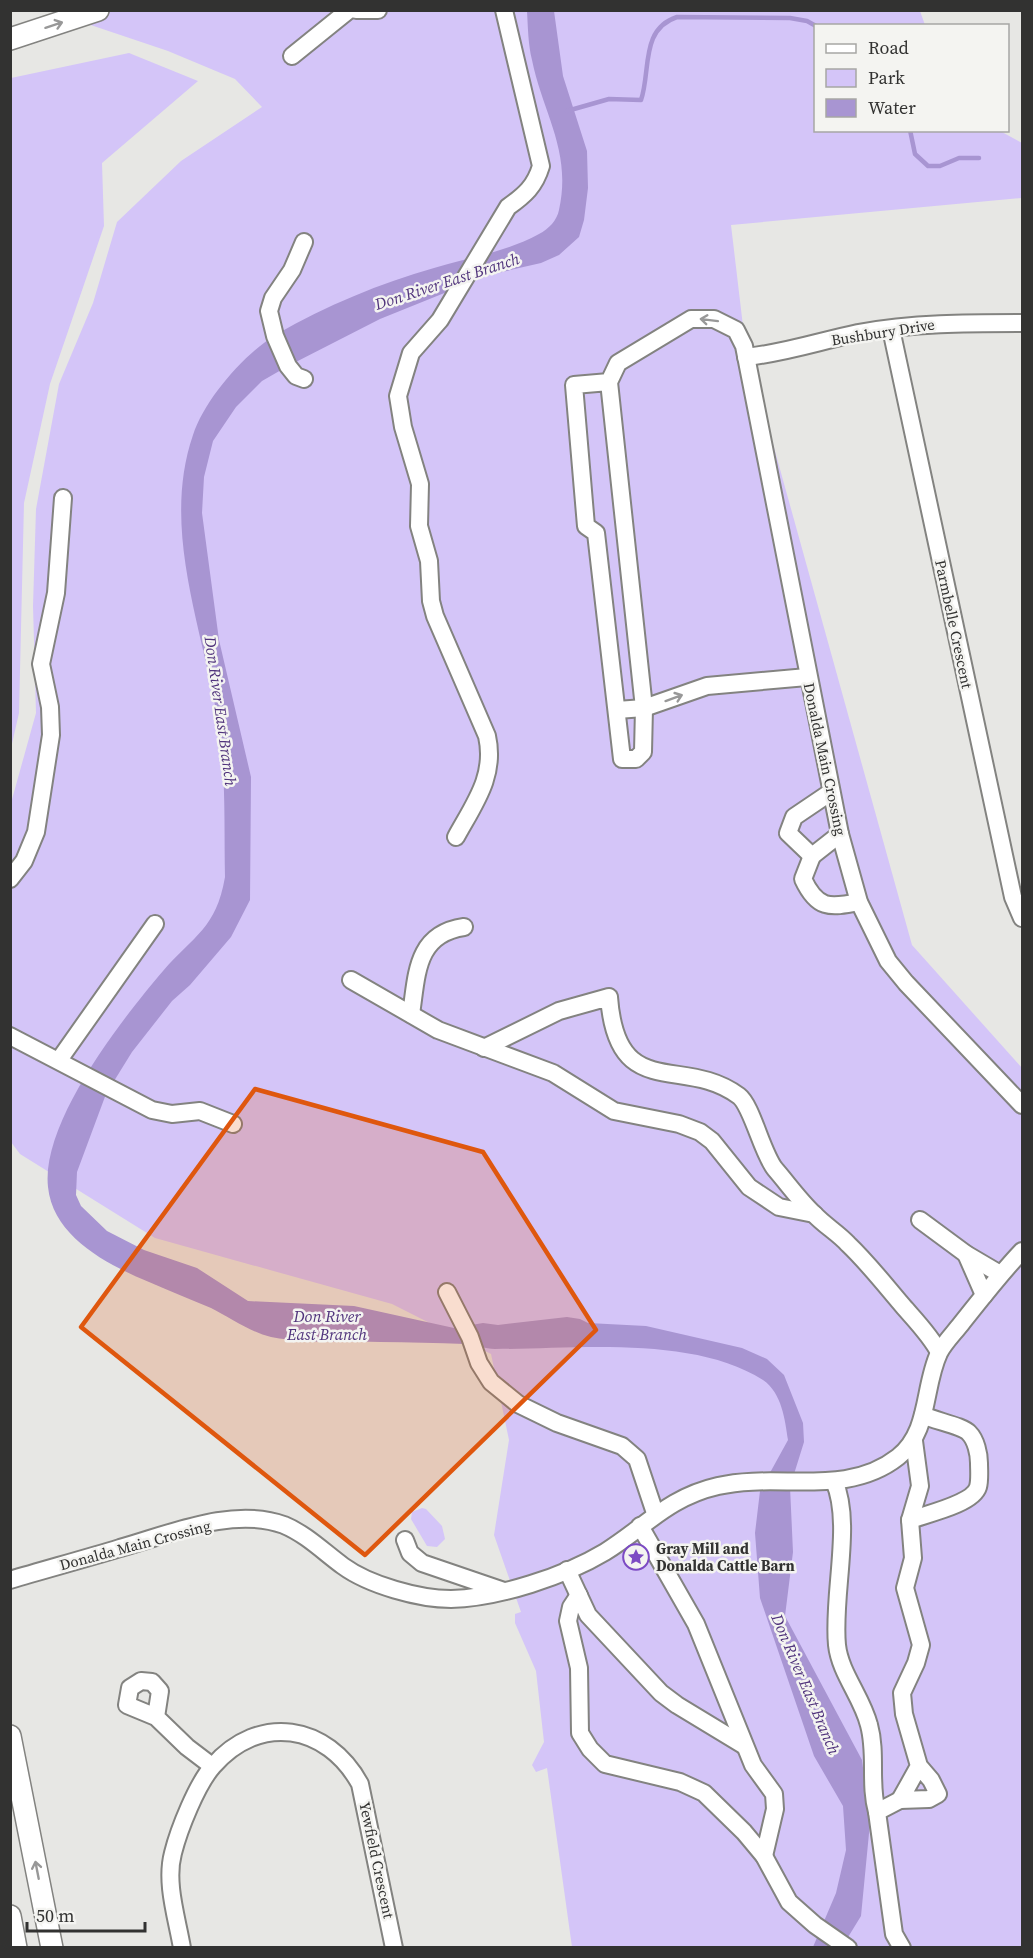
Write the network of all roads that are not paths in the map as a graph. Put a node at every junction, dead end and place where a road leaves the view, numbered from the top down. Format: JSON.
{"nodes":[{"id":1,"x":98,"y":10,"type":"edge"},
{"id":2,"x":349,"y":10,"type":"edge"},
{"id":3,"x":356,"y":10,"type":"edge"},
{"id":4,"x":378,"y":10,"type":"edge"},
{"id":5,"x":504,"y":10,"type":"edge"},
{"id":6,"x":10,"y":39,"type":"edge"},
{"id":7,"x":292,"y":56,"type":"dead end"},
{"id":8,"x":304,"y":242,"type":"dead end"},
{"id":9,"x":1023,"y":323,"type":"edge"},
{"id":10,"x":891,"y":329,"type":"junction"},
{"id":11,"x":746,"y":357,"type":"junction"},
{"id":12,"x":304,"y":379,"type":"dead end"},
{"id":13,"x":609,"y":382,"type":"junction"},
{"id":14,"x":63,"y":498,"type":"dead end"},
{"id":15,"x":807,"y":676,"type":"junction"},
{"id":16,"x":644,"y":708,"type":"junction"},
{"id":17,"x":617,"y":710,"type":"junction"},
{"id":18,"x":831,"y":792,"type":"junction"},
{"id":19,"x":840,"y":834,"type":"junction"},
{"id":20,"x":456,"y":837,"type":"dead end"},
{"id":21,"x":812,"y":856,"type":"junction"},
{"id":22,"x":10,"y":879,"type":"edge"},
{"id":23,"x":860,"y":902,"type":"junction"},
{"id":24,"x":1023,"y":918,"type":"edge"},
{"id":25,"x":154,"y":924,"type":"dead end"},
{"id":26,"x":464,"y":927,"type":"dead end"},
{"id":27,"x":351,"y":980,"type":"dead end"},
{"id":28,"x":411,"y":1014,"type":"junction"},
{"id":29,"x":10,"y":1036,"type":"edge"},
{"id":30,"x":484,"y":1048,"type":"junction"},
{"id":31,"x":59,"y":1060,"type":"junction"},
{"id":32,"x":1023,"y":1104,"type":"edge"},
{"id":33,"x":233,"y":1124,"type":"dead end"},
{"id":34,"x":814,"y":1214,"type":"junction"},
{"id":35,"x":920,"y":1220,"type":"dead end"},
{"id":36,"x":1023,"y":1251,"type":"edge"},
{"id":37,"x":966,"y":1254,"type":"junction"},
{"id":38,"x":1000,"y":1274,"type":"junction"},
{"id":39,"x":984,"y":1294,"type":"junction"},
{"id":40,"x":449,"y":1296,"type":"dead end"},
{"id":41,"x":939,"y":1353,"type":"junction"},
{"id":42,"x":923,"y":1415,"type":"junction"},
{"id":43,"x":914,"y":1442,"type":"junction"},
{"id":44,"x":890,"y":1463,"type":"junction"},
{"id":45,"x":827,"y":1481,"type":"junction"},
{"id":46,"x":920,"y":1486,"type":"junction"},
{"id":47,"x":655,"y":1514,"type":"junction"},
{"id":48,"x":910,"y":1520,"type":"junction"},
{"id":49,"x":640,"y":1526,"type":"junction"},
{"id":50,"x":405,"y":1540,"type":"dead end"},
{"id":51,"x":567,"y":1570,"type":"junction"},
{"id":52,"x":10,"y":1580,"type":"edge"},
{"id":53,"x":504,"y":1591,"type":"junction"},
{"id":54,"x":579,"y":1595,"type":"junction"},
{"id":55,"x":156,"y":1717,"type":"dead end"},
{"id":56,"x":10,"y":1736,"type":"edge"},
{"id":57,"x":743,"y":1745,"type":"junction"},
{"id":58,"x":212,"y":1766,"type":"junction"},
{"id":59,"x":919,"y":1766,"type":"junction"},
{"id":60,"x":900,"y":1800,"type":"junction"},
{"id":61,"x":877,"y":1812,"type":"junction"},
{"id":62,"x":764,"y":1856,"type":"junction"},
{"id":63,"x":10,"y":1916,"type":"edge"},
{"id":64,"x":16,"y":1947,"type":"edge"},
{"id":65,"x":52,"y":1947,"type":"edge"},
{"id":66,"x":182,"y":1947,"type":"edge"},
{"id":67,"x":394,"y":1947,"type":"edge"},
{"id":68,"x":848,"y":1947,"type":"edge"},
{"id":69,"x":902,"y":1947,"type":"edge"}],
"edges":[{"from":6,"to":1,"type":"main road","one_way":true},
{"from":2,"to":7,"type":"street"},
{"from":3,"to":4,"type":"street"},
{"from":5,"to":20,"type":"street"},
{"from":8,"to":12,"type":"street"},
{"from":9,"to":10,"type":"street","name":"Bushbury Drive"},
{"from":10,"to":11,"type":"street","name":"Bushbury Drive"},
{"from":10,"to":24,"type":"street","name":"Parmbelle Crescent"},
{"from":11,"to":13,"type":"street","name":"Donalda Main Crossing","one_way":true},
{"from":11,"to":15,"type":"street","name":"Donalda Main Crossing"},
{"from":13,"to":16,"type":"street"},
{"from":13,"to":17,"type":"street"},
{"from":14,"to":22,"type":"street"},
{"from":16,"to":15,"type":"street","one_way":true},
{"from":15,"to":18,"type":"street","name":"Donalda Main Crossing"},
{"from":16,"to":17,"type":"street"},
{"from":16,"to":17,"type":"street"},
{"from":18,"to":19,"type":"street","name":"Donalda Main Crossing"},
{"from":18,"to":21,"type":"street"},
{"from":19,"to":21,"type":"street"},
{"from":19,"to":23,"type":"street","name":"Donalda Main Crossing"},
{"from":21,"to":23,"type":"street"},
{"from":23,"to":32,"type":"street","name":"Donalda Main Crossing"},
{"from":25,"to":31,"type":"street"},
{"from":26,"to":28,"type":"street"},
{"from":27,"to":28,"type":"street"},
{"from":28,"to":30,"type":"street"},
{"from":29,"to":31,"type":"street"},
{"from":30,"to":34,"type":"street"},
{"from":30,"to":34,"type":"street"},
{"from":31,"to":33,"type":"street"},
{"from":34,"to":41,"type":"street"},
{"from":35,"to":37,"type":"street"},
{"from":36,"to":38,"type":"street"},
{"from":37,"to":38,"type":"street"},
{"from":37,"to":39,"type":"street"},
{"from":38,"to":39,"type":"street"},
{"from":39,"to":41,"type":"street"},
{"from":40,"to":47,"type":"street"},
{"from":41,"to":42,"type":"street"},
{"from":42,"to":43,"type":"street"},
{"from":42,"to":48,"type":"street"},
{"from":43,"to":44,"type":"street","name":"Donalda Main Crossing"},
{"from":43,"to":46,"type":"street"},
{"from":44,"to":45,"type":"street","name":"Donalda Main Crossing"},
{"from":44,"to":46,"type":"street"},
{"from":45,"to":47,"type":"street","name":"Donalda Main Crossing"},
{"from":45,"to":61,"type":"street"},
{"from":46,"to":48,"type":"street"},
{"from":47,"to":49,"type":"street","name":"Donalda Main Crossing"},
{"from":48,"to":59,"type":"street"},
{"from":49,"to":51,"type":"street","name":"Donalda Main Crossing"},
{"from":49,"to":57,"type":"street"},
{"from":50,"to":53,"type":"street"},
{"from":51,"to":53,"type":"street","name":"Donalda Main Crossing"},
{"from":51,"to":54,"type":"street"},
{"from":52,"to":53,"type":"street","name":"Donalda Main Crossing"},
{"from":54,"to":57,"type":"street"},
{"from":54,"to":62,"type":"street"},
{"from":55,"to":58,"type":"street"},
{"from":65,"to":56,"type":"main road","one_way":true},
{"from":57,"to":62,"type":"street"},
{"from":58,"to":66,"type":"street","name":"Yewfield Crescent"},
{"from":58,"to":67,"type":"street","name":"Yewfield Crescent"},
{"from":59,"to":60,"type":"street"},
{"from":59,"to":60,"type":"street"},
{"from":60,"to":61,"type":"street"},
{"from":61,"to":69,"type":"street"},
{"from":62,"to":68,"type":"street"},
{"from":63,"to":64,"type":"main road"}]}
